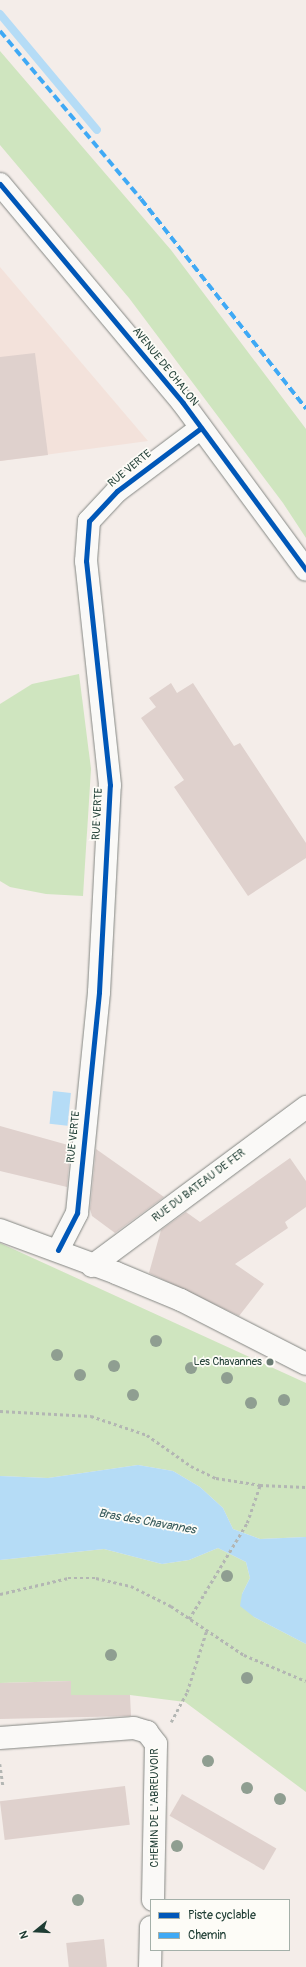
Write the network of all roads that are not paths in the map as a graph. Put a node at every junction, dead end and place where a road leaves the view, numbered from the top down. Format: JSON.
{"nodes":[{"id":1,"x":0,"y":184,"type":"edge"},
{"id":2,"x":201,"y":428,"type":"junction"},
{"id":3,"x":306,"y":570,"type":"edge"},
{"id":4,"x":306,"y":1107,"type":"edge"},
{"id":5,"x":0,"y":1230,"type":"edge"},
{"id":6,"x":58,"y":1250,"type":"junction"},
{"id":7,"x":92,"y":1266,"type":"junction"},
{"id":8,"x":306,"y":1364,"type":"edge"},
{"id":9,"x":0,"y":1738,"type":"edge"},
{"id":10,"x":153,"y":1899,"type":"edge"},
{"id":11,"x":150,"y":1951,"type":"edge"},
{"id":12,"x":150,"y":1967,"type":"edge"}],
"edges":[{"from":1,"to":2,"type":"street","name":"AVENUE DE CHALON"},
{"from":2,"to":3,"type":"street","name":"AVENUE DE CHALON"},
{"from":2,"to":6,"type":"street","name":"RUE VERTE"},
{"from":4,"to":7,"type":"street","name":"RUE DU BATEAU DE FER"},
{"from":5,"to":6,"type":"street"},
{"from":6,"to":7,"type":"street"},
{"from":7,"to":8,"type":"street"},
{"from":9,"to":10,"type":"street","name":"CHEMIN DE L'ABREUVOIR"},
{"from":11,"to":12,"type":"street"}]}
